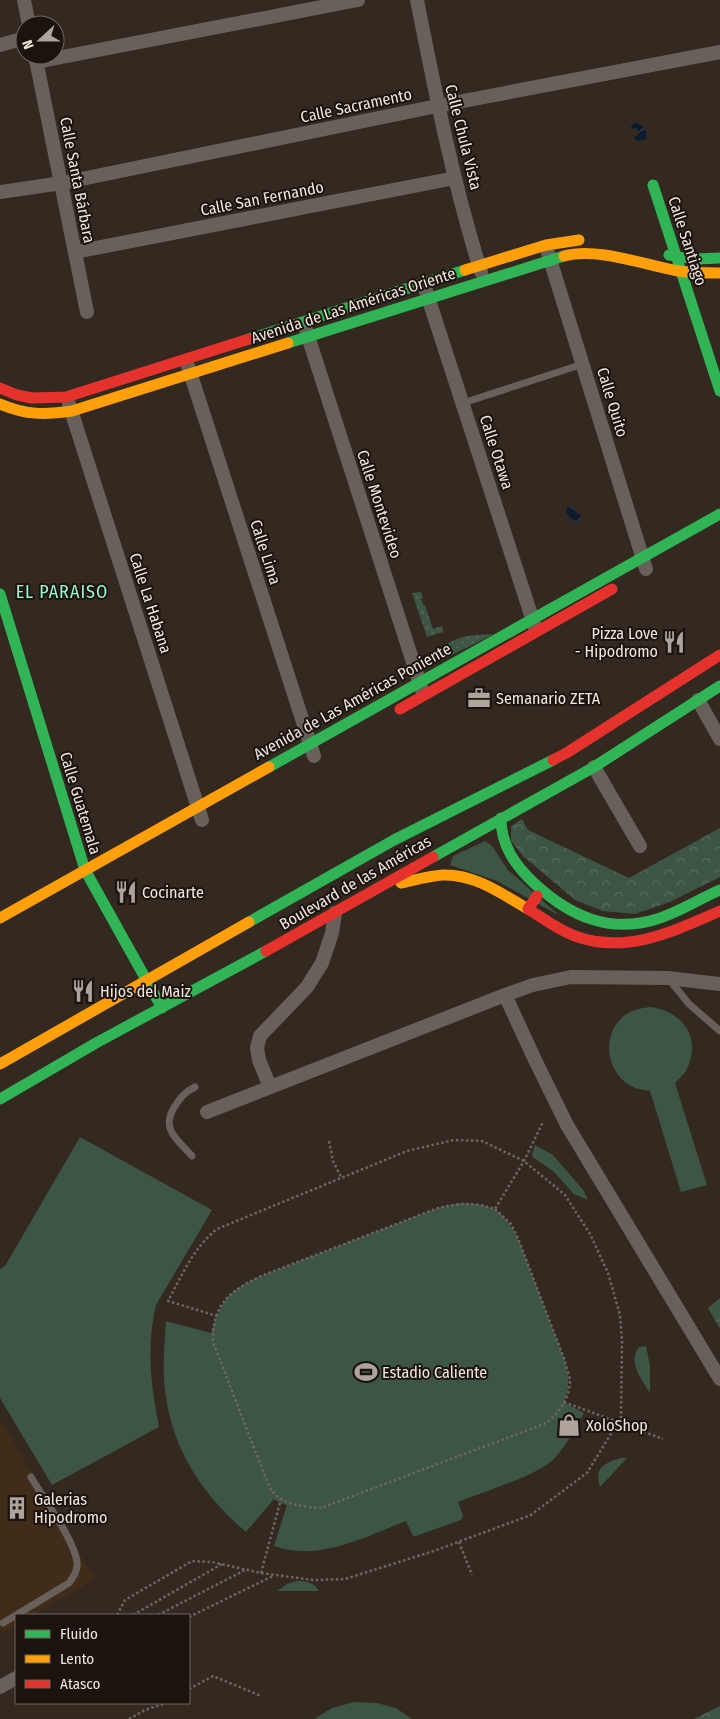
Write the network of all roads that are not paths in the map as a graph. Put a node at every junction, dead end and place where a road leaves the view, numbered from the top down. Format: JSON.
{"nodes":[{"id":1,"x":24,"y":0,"type":"edge"},
{"id":2,"x":358,"y":0,"type":"edge"},
{"id":3,"x":417,"y":0,"type":"edge"},
{"id":4,"x":27,"y":15,"type":"edge"},
{"id":5,"x":15,"y":41,"type":"edge"},
{"id":6,"x":0,"y":45,"type":"edge"},
{"id":7,"x":720,"y":52,"type":"edge"},
{"id":8,"x":65,"y":53,"type":"edge"},
{"id":9,"x":37,"y":65,"type":"edge"},
{"id":10,"x":437,"y":106,"type":"junction"},
{"id":11,"x":455,"y":178,"type":"junction"},
{"id":12,"x":62,"y":183,"type":"junction"},
{"id":13,"x":653,"y":185,"type":"dead end"},
{"id":14,"x":0,"y":192,"type":"edge"},
{"id":15,"x":593,"y":240,"type":"dead end"},
{"id":16,"x":75,"y":252,"type":"junction"},
{"id":17,"x":548,"y":252,"type":"junction"},
{"id":18,"x":657,"y":252,"type":"dead end"},
{"id":19,"x":675,"y":256,"type":"junction"},
{"id":20,"x":720,"y":258,"type":"edge"},
{"id":21,"x":479,"y":265,"type":"junction"},
{"id":22,"x":679,"y":270,"type":"junction"},
{"id":23,"x":720,"y":272,"type":"edge"},
{"id":24,"x":484,"y":280,"type":"junction"},
{"id":25,"x":423,"y":283,"type":"junction"},
{"id":26,"x":428,"y":298,"type":"junction"},
{"id":27,"x":87,"y":312,"type":"dead end"},
{"id":28,"x":303,"y":322,"type":"junction"},
{"id":29,"x":308,"y":337,"type":"junction"},
{"id":30,"x":185,"y":358,"type":"junction"},
{"id":31,"x":583,"y":364,"type":"junction"},
{"id":32,"x":190,"y":373,"type":"junction"},
{"id":33,"x":0,"y":388,"type":"edge"},
{"id":34,"x":719,"y":388,"type":"edge"},
{"id":35,"x":66,"y":397,"type":"junction"},
{"id":36,"x":463,"y":403,"type":"junction"},
{"id":37,"x":0,"y":404,"type":"edge"},
{"id":38,"x":72,"y":412,"type":"junction"},
{"id":39,"x":720,"y":514,"type":"edge"},
{"id":40,"x":645,"y":566,"type":"junction"},
{"id":41,"x":621,"y":583,"type":"dead end"},
{"id":42,"x":0,"y":594,"type":"edge"},
{"id":43,"x":532,"y":618,"type":"junction"},
{"id":44,"x":4,"y":622,"type":"edge"},
{"id":45,"x":537,"y":632,"type":"junction"},
{"id":46,"x":720,"y":655,"type":"edge"},
{"id":47,"x":420,"y":682,"type":"junction"},
{"id":48,"x":720,"y":686,"type":"edge"},
{"id":49,"x":424,"y":696,"type":"junction"},
{"id":50,"x":698,"y":700,"type":"junction"},
{"id":51,"x":390,"y":714,"type":"dead end"},
{"id":52,"x":720,"y":739,"type":"edge"},
{"id":53,"x":312,"y":752,"type":"junction"},
{"id":54,"x":594,"y":767,"type":"junction"},
{"id":55,"x":201,"y":816,"type":"junction"},
{"id":56,"x":501,"y":818,"type":"junction"},
{"id":57,"x":640,"y":846,"type":"dead end"},
{"id":58,"x":85,"y":870,"type":"junction"},
{"id":59,"x":378,"y":888,"type":"junction"},
{"id":60,"x":542,"y":889,"type":"junction"},
{"id":61,"x":720,"y":890,"type":"edge"},
{"id":62,"x":41,"y":908,"type":"dead end"},
{"id":63,"x":528,"y":909,"type":"junction"},
{"id":64,"x":720,"y":911,"type":"edge"},
{"id":65,"x":335,"y":913,"type":"junction"},
{"id":66,"x":0,"y":918,"type":"edge"},
{"id":67,"x":0,"y":930,"type":"edge"},
{"id":68,"x":668,"y":978,"type":"junction"},
{"id":69,"x":147,"y":981,"type":"junction"},
{"id":70,"x":720,"y":984,"type":"edge"},
{"id":71,"x":505,"y":995,"type":"junction"},
{"id":72,"x":162,"y":1008,"type":"junction"},
{"id":73,"x":720,"y":1031,"type":"edge"},
{"id":74,"x":0,"y":1064,"type":"edge"},
{"id":75,"x":24,"y":1084,"type":"junction"},
{"id":76,"x":270,"y":1087,"type":"junction"},
{"id":77,"x":195,"y":1088,"type":"dead end"},
{"id":78,"x":0,"y":1099,"type":"edge"},
{"id":79,"x":0,"y":1104,"type":"edge"},
{"id":80,"x":207,"y":1112,"type":"dead end"},
{"id":81,"x":192,"y":1156,"type":"dead end"},
{"id":82,"x":720,"y":1379,"type":"edge"},
{"id":83,"x":30,"y":1477,"type":"dead end"},
{"id":84,"x":19,"y":1614,"type":"edge"},
{"id":85,"x":15,"y":1616,"type":"edge"},
{"id":86,"x":4,"y":1623,"type":"dead end"},
{"id":87,"x":15,"y":1679,"type":"edge"},
{"id":88,"x":0,"y":1687,"type":"edge"}],
"edges":[{"from":1,"to":4,"type":"street"},
{"from":2,"to":8,"type":"street"},
{"from":3,"to":10,"type":"street","name":"Calle Chula Vista"},
{"from":5,"to":6,"type":"street"},
{"from":7,"to":10,"type":"street","name":"Calle Sacramento"},
{"from":9,"to":12,"type":"street","name":"Calle Santa Bárbara"},
{"from":10,"to":11,"type":"street","name":"Calle Chula Vista"},
{"from":10,"to":12,"type":"street","name":"Calle Sacramento"},
{"from":11,"to":16,"type":"street","name":"Calle San Fernando"},
{"from":11,"to":21,"type":"street","name":"Calle Chula Vista"},
{"from":12,"to":14,"type":"street","name":"Calle Sacramento"},
{"from":12,"to":16,"type":"street","name":"Calle Santa Bárbara"},
{"from":13,"to":19,"type":"street","name":"Calle Santiago"},
{"from":15,"to":17,"type":"street","name":"Avenida de Las Américas Oriente"},
{"from":16,"to":27,"type":"street","name":"Calle Santa Bárbara"},
{"from":17,"to":21,"type":"street","name":"Avenida de Las Américas Oriente"},
{"from":17,"to":22,"type":"street","name":"Avenida de Las Américas Oriente"},
{"from":17,"to":24,"type":"street","name":"Avenida de Las Américas Oriente"},
{"from":17,"to":31,"type":"street","name":"Calle Quito"},
{"from":18,"to":19,"type":"street"},
{"from":19,"to":20,"type":"street"},
{"from":19,"to":22,"type":"street","name":"Calle Santiago"},
{"from":21,"to":24,"type":"street","name":"Calle Chula Vista"},
{"from":21,"to":25,"type":"street","name":"Avenida de Las Américas Oriente"},
{"from":22,"to":23,"type":"street","name":"Avenida de Las Américas Oriente"},
{"from":22,"to":34,"type":"street","name":"Calle Santiago"},
{"from":24,"to":26,"type":"street","name":"Avenida de Las Américas Oriente"},
{"from":25,"to":26,"type":"street","name":"Calle Otawa"},
{"from":25,"to":28,"type":"street","name":"Avenida de Las Américas Oriente"},
{"from":26,"to":29,"type":"street","name":"Avenida de Las Américas Oriente"},
{"from":26,"to":36,"type":"street","name":"Calle Otawa"},
{"from":28,"to":29,"type":"street","name":"Calle Montevideo"},
{"from":28,"to":30,"type":"street","name":"Avenida de Las Américas Oriente"},
{"from":29,"to":32,"type":"street","name":"Avenida de Las Américas Oriente"},
{"from":29,"to":47,"type":"street","name":"Calle Montevideo"},
{"from":30,"to":32,"type":"street","name":"Calle Lima"},
{"from":30,"to":35,"type":"street","name":"Avenida de Las Américas Oriente"},
{"from":31,"to":36,"type":"lane"},
{"from":31,"to":40,"type":"street","name":"Calle Quito"},
{"from":32,"to":38,"type":"street","name":"Avenida de Las Américas Oriente"},
{"from":32,"to":53,"type":"street","name":"Calle Lima"},
{"from":33,"to":35,"type":"street","name":"Avenida de Las Américas Oriente"},
{"from":35,"to":38,"type":"street","name":"Calle La Habana"},
{"from":36,"to":43,"type":"street","name":"Calle Otawa"},
{"from":37,"to":38,"type":"street","name":"Avenida de Las Américas Oriente"},
{"from":38,"to":55,"type":"street","name":"Calle La Habana"},
{"from":39,"to":40,"type":"street","name":"Avenida de Las Américas Poniente"},
{"from":40,"to":43,"type":"street","name":"Avenida de Las Américas Poniente"},
{"from":41,"to":45,"type":"street","name":"Avenida de Las Américas Poniente"},
{"from":42,"to":44,"type":"street","name":"Calle Guatemala"},
{"from":43,"to":45,"type":"street","name":"Calle Otawa"},
{"from":43,"to":47,"type":"street","name":"Avenida de Las Américas Poniente"},
{"from":44,"to":58,"type":"street","name":"Calle Guatemala"},
{"from":45,"to":49,"type":"street","name":"Avenida de Las Américas Poniente"},
{"from":46,"to":69,"type":"street","name":"Boulevard de las Américas"},
{"from":47,"to":49,"type":"street","name":"Calle Montevideo"},
{"from":47,"to":53,"type":"street","name":"Avenida de Las Américas Poniente"},
{"from":48,"to":50,"type":"street","name":"Boulevard de las Américas"},
{"from":49,"to":51,"type":"street","name":"Avenida de Las Américas Poniente"},
{"from":50,"to":52,"type":"street"},
{"from":50,"to":54,"type":"street","name":"Boulevard de las Américas"},
{"from":53,"to":55,"type":"street","name":"Avenida de Las Américas Poniente"},
{"from":54,"to":56,"type":"street","name":"Boulevard de las Américas"},
{"from":54,"to":57,"type":"street"},
{"from":55,"to":58,"type":"street","name":"Avenida de Las Américas Poniente"},
{"from":56,"to":59,"type":"street","name":"Boulevard de las Américas"},
{"from":56,"to":60,"type":"street"},
{"from":58,"to":66,"type":"street","name":"Avenida de Las Américas Poniente"},
{"from":58,"to":69,"type":"street","name":"Calle Guatemala"},
{"from":59,"to":63,"type":"street"},
{"from":59,"to":65,"type":"street","name":"Boulevard de las Américas"},
{"from":60,"to":61,"type":"street"},
{"from":60,"to":63,"type":"street"},
{"from":62,"to":67,"type":"street"},
{"from":63,"to":64,"type":"street"},
{"from":65,"to":72,"type":"street","name":"Boulevard de las Américas"},
{"from":65,"to":76,"type":"street"},
{"from":68,"to":70,"type":"street"},
{"from":68,"to":71,"type":"street"},
{"from":68,"to":73,"type":"lane"},
{"from":69,"to":72,"type":"street","name":"Calle Guatemala"},
{"from":69,"to":74,"type":"street","name":"Boulevard de las Américas"},
{"from":71,"to":76,"type":"street"},
{"from":71,"to":82,"type":"street"},
{"from":72,"to":75,"type":"street","name":"Boulevard de las Américas"},
{"from":75,"to":78,"type":"street","name":"Boulevard de las Américas"},
{"from":75,"to":79,"type":"street"},
{"from":76,"to":80,"type":"street"},
{"from":77,"to":81,"type":"lane"},
{"from":83,"to":84,"type":"lane"},
{"from":85,"to":86,"type":"lane"},
{"from":87,"to":88,"type":"street"}]}
